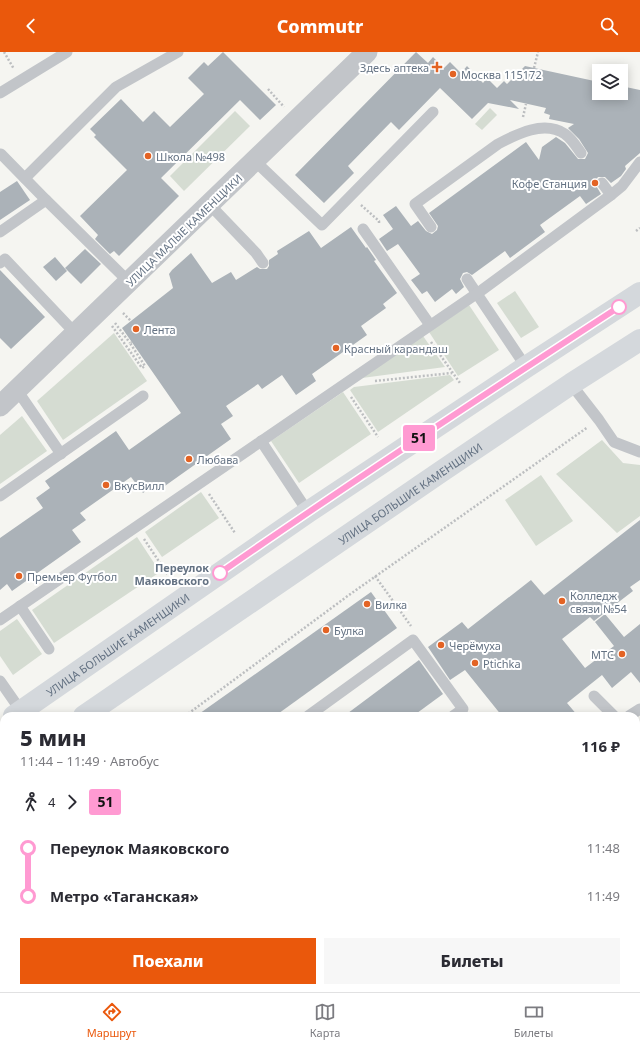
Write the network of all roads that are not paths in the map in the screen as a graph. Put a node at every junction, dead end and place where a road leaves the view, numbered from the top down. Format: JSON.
{"nodes":[{"id":1,"x":67,"y":52,"type":"edge"},
{"id":2,"x":178,"y":52,"type":"edge"},
{"id":3,"x":367,"y":52,"type":"edge"},
{"id":4,"x":0,"y":93,"type":"edge"},
{"id":5,"x":434,"y":112,"type":"dead end"},
{"id":6,"x":581,"y":153,"type":"dead end"},
{"id":7,"x":1,"y":154,"type":"dead end"},
{"id":8,"x":255,"y":161,"type":"junction"},
{"id":9,"x":640,"y":162,"type":"edge"},
{"id":10,"x":25,"y":178,"type":"junction"},
{"id":11,"x":602,"y":183,"type":"dead end"},
{"id":12,"x":611,"y":195,"type":"junction"},
{"id":13,"x":46,"y":200,"type":"junction"},
{"id":14,"x":210,"y":205,"type":"junction"},
{"id":15,"x":431,"y":227,"type":"dead end"},
{"id":16,"x":363,"y":229,"type":"dead end"},
{"id":17,"x":0,"y":232,"type":"edge"},
{"id":18,"x":0,"y":263,"type":"edge"},
{"id":19,"x":264,"y":263,"type":"dead end"},
{"id":20,"x":467,"y":278,"type":"dead end"},
{"id":21,"x":129,"y":282,"type":"junction"},
{"id":22,"x":477,"y":293,"type":"junction"},
{"id":23,"x":640,"y":293,"type":"edge"},
{"id":24,"x":427,"y":328,"type":"junction"},
{"id":25,"x":76,"y":334,"type":"junction"},
{"id":26,"x":640,"y":340,"type":"edge"},
{"id":27,"x":526,"y":367,"type":"junction"},
{"id":28,"x":571,"y":384,"type":"junction"},
{"id":29,"x":17,"y":390,"type":"junction"},
{"id":30,"x":144,"y":396,"type":"dead end"},
{"id":31,"x":0,"y":406,"type":"edge"},
{"id":32,"x":260,"y":441,"type":"junction"},
{"id":33,"x":640,"y":452,"type":"edge"},
{"id":34,"x":61,"y":454,"type":"junction"},
{"id":35,"x":0,"y":496,"type":"edge"},
{"id":36,"x":308,"y":512,"type":"junction"},
{"id":37,"x":20,"y":606,"type":"junction"},
{"id":38,"x":0,"y":620,"type":"edge"},
{"id":39,"x":49,"y":649,"type":"dead end"},
{"id":40,"x":0,"y":681,"type":"edge"},
{"id":41,"x":594,"y":696,"type":"dead end"},
{"id":42,"x":11,"y":712,"type":"edge"},
{"id":43,"x":20,"y":712,"type":"edge"},
{"id":44,"x":90,"y":712,"type":"edge"},
{"id":45,"x":314,"y":712,"type":"edge"},
{"id":46,"x":459,"y":712,"type":"edge"},
{"id":47,"x":610,"y":712,"type":"edge"}],
"edges":[{"from":1,"to":4,"type":"lane"},
{"from":2,"to":10,"type":"lane"},
{"from":3,"to":8,"type":"street","name":"УЛИЦА МАЛЫЕ КАМЕНЩИКИ"},
{"from":5,"to":8,"type":"lane"},
{"from":6,"to":15,"type":"lane"},
{"from":7,"to":10,"type":"lane"},
{"from":8,"to":14,"type":"street","name":"УЛИЦА МАЛЫЕ КАМЕНЩИКИ"},
{"from":9,"to":12,"type":"lane"},
{"from":10,"to":13,"type":"lane"},
{"from":11,"to":12,"type":"lane"},
{"from":12,"to":22,"type":"lane"},
{"from":13,"to":17,"type":"lane"},
{"from":13,"to":21,"type":"lane"},
{"from":14,"to":19,"type":"lane"},
{"from":14,"to":21,"type":"street","name":"УЛИЦА МАЛЫЕ КАМЕНЩИКИ"},
{"from":16,"to":24,"type":"lane"},
{"from":18,"to":25,"type":"lane"},
{"from":20,"to":22,"type":"lane"},
{"from":21,"to":25,"type":"street","name":"УЛИЦА МАЛЫЕ КАМЕНЩИКИ"},
{"from":22,"to":24,"type":"lane"},
{"from":22,"to":27,"type":"lane"},
{"from":23,"to":27,"type":"main road","name":"УЛИЦА БОЛЬШИЕ КАМЕНЩИКИ"},
{"from":24,"to":32,"type":"lane"},
{"from":25,"to":29,"type":"street","name":"УЛИЦА МАЛЫЕ КАМЕНЩИКИ"},
{"from":26,"to":28,"type":"main road","name":"УЛИЦА БОЛЬШИЕ КАМЕНЩИКИ"},
{"from":27,"to":36,"type":"main road","name":"УЛИЦА БОЛЬШИЕ КАМЕНЩИКИ"},
{"from":28,"to":33,"type":"lane"},
{"from":28,"to":44,"type":"main road","name":"УЛИЦА БОЛЬШИЕ КАМЕНЩИКИ"},
{"from":29,"to":31,"type":"street","name":"УЛИЦА МАЛЫЕ КАМЕНЩИКИ"},
{"from":29,"to":34,"type":"lane"},
{"from":30,"to":34,"type":"lane"},
{"from":32,"to":36,"type":"lane"},
{"from":32,"to":37,"type":"lane"},
{"from":34,"to":35,"type":"lane"},
{"from":36,"to":43,"type":"main road","name":"УЛИЦА БОЛЬШИЕ КАМЕНЩИКИ"},
{"from":37,"to":38,"type":"lane"},
{"from":37,"to":39,"type":"lane"},
{"from":40,"to":42,"type":"lane"},
{"from":41,"to":47,"type":"lane"},
{"from":45,"to":46,"type":"lane"}]}
